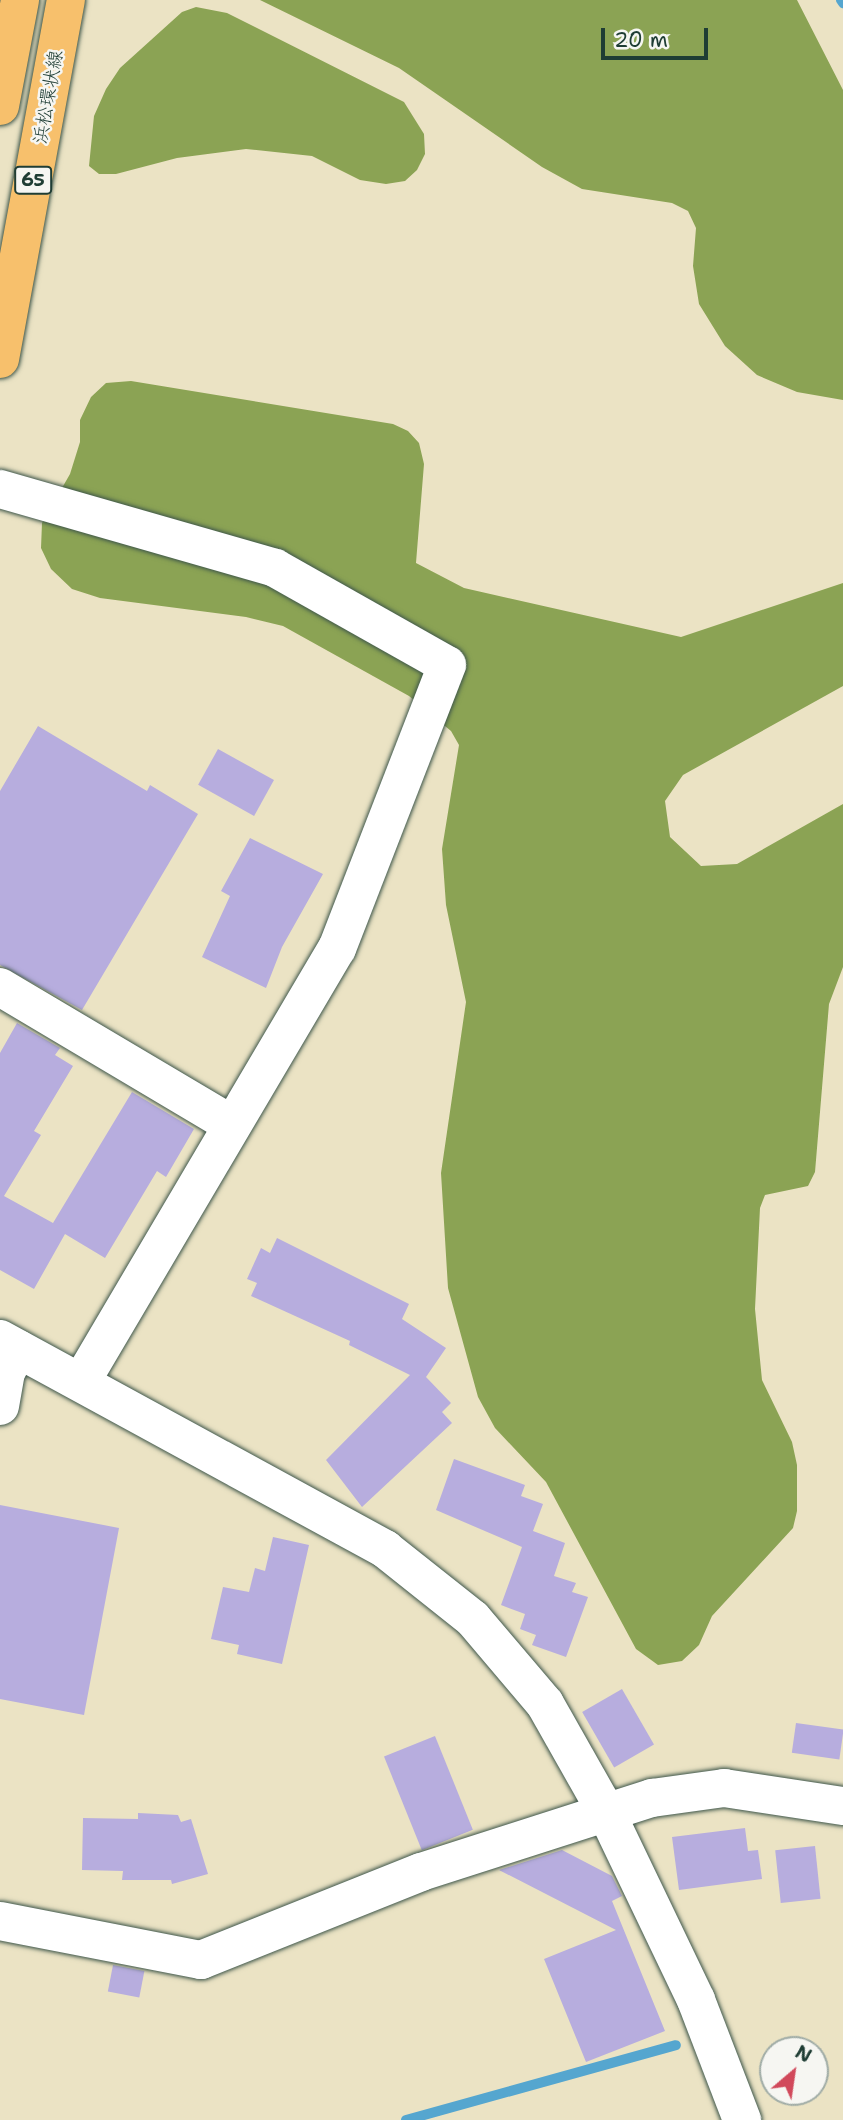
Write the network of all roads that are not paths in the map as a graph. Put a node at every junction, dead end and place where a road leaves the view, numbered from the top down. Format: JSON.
{"nodes":[{"id":1,"x":20,"y":0,"type":"edge"},
{"id":2,"x":66,"y":0,"type":"edge"},
{"id":3,"x":0,"y":106,"type":"edge"},
{"id":4,"x":0,"y":359,"type":"edge"},
{"id":5,"x":0,"y":489,"type":"edge"},
{"id":6,"x":0,"y":987,"type":"edge"},
{"id":7,"x":232,"y":1125,"type":"junction"},
{"id":8,"x":9,"y":1344,"type":"edge"},
{"id":9,"x":80,"y":1382,"type":"junction"},
{"id":10,"x":0,"y":1406,"type":"edge"},
{"id":11,"x":843,"y":1806,"type":"edge"},
{"id":12,"x":606,"y":1812,"type":"junction"},
{"id":13,"x":0,"y":1922,"type":"edge"},
{"id":14,"x":742,"y":2120,"type":"edge"}],
"edges":[{"from":1,"to":3,"type":"main road"},
{"from":2,"to":4,"type":"main road","name":"浜松環状線","number":"65"},
{"from":5,"to":7,"type":"street"},
{"from":6,"to":7,"type":"street"},
{"from":7,"to":9,"type":"street"},
{"from":8,"to":9,"type":"street"},
{"from":8,"to":10,"type":"street"},
{"from":9,"to":12,"type":"street"},
{"from":11,"to":12,"type":"street"},
{"from":12,"to":13,"type":"street"},
{"from":12,"to":14,"type":"street"}]}
